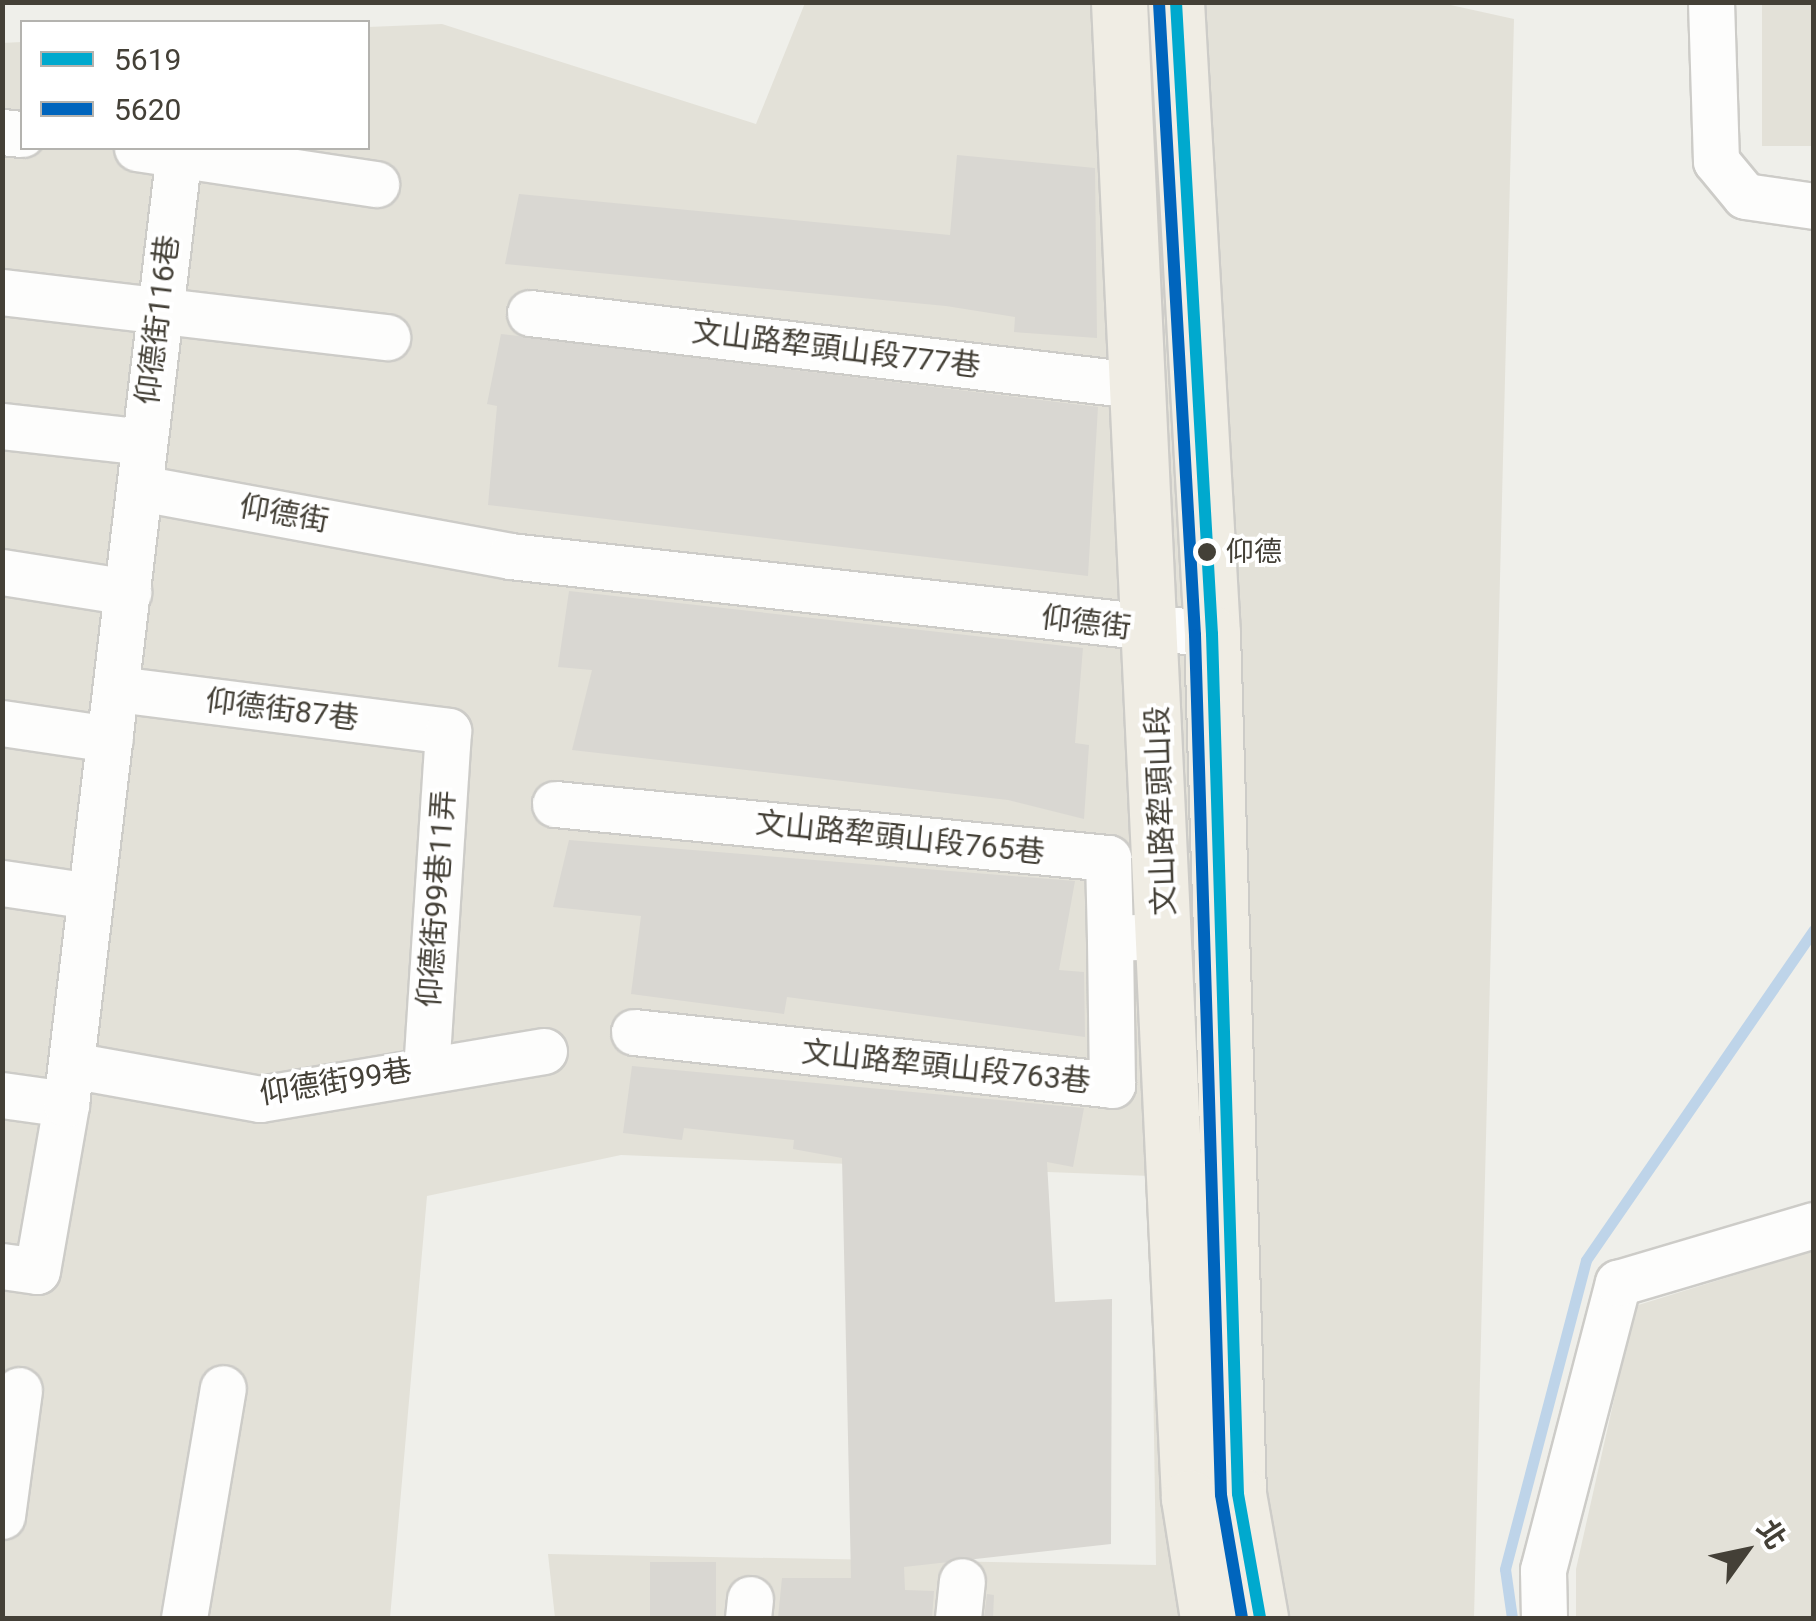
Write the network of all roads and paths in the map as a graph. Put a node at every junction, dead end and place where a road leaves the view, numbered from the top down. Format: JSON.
{"nodes":[{"id":1,"x":1118,"y":2,"type":"edge"},
{"id":2,"x":1176,"y":2,"type":"edge"},
{"id":3,"x":1710,"y":2,"type":"edge"},
{"id":4,"x":158,"y":150,"type":"edge"},
{"id":5,"x":376,"y":184,"type":"dead end"},
{"id":6,"x":1814,"y":206,"type":"edge"},
{"id":7,"x":2,"y":292,"type":"edge"},
{"id":8,"x":159,"y":309,"type":"junction"},
{"id":9,"x":530,"y":313,"type":"dead end"},
{"id":10,"x":388,"y":337,"type":"dead end"},
{"id":11,"x":1142,"y":386,"type":"junction"},
{"id":12,"x":2,"y":426,"type":"edge"},
{"id":13,"x":144,"y":442,"type":"junction"},
{"id":14,"x":140,"y":488,"type":"junction"},
{"id":15,"x":2,"y":572,"type":"edge"},
{"id":16,"x":128,"y":592,"type":"junction"},
{"id":17,"x":1155,"y":631,"type":"junction"},
{"id":18,"x":1212,"y":634,"type":"junction"},
{"id":19,"x":116,"y":690,"type":"junction"},
{"id":20,"x":2,"y":723,"type":"edge"},
{"id":21,"x":448,"y":731,"type":"joint"},
{"id":22,"x":110,"y":739,"type":"junction"},
{"id":23,"x":555,"y":804,"type":"dead end"},
{"id":24,"x":2,"y":883,"type":"edge"},
{"id":25,"x":90,"y":896,"type":"junction"},
{"id":26,"x":1166,"y":936,"type":"junction"},
{"id":27,"x":1110,"y":938,"type":"junction"},
{"id":28,"x":634,"y":1032,"type":"dead end"},
{"id":29,"x":544,"y":1051,"type":"dead end"},
{"id":30,"x":426,"y":1067,"type":"junction"},
{"id":31,"x":68,"y":1084,"type":"junction"},
{"id":32,"x":2,"y":1095,"type":"edge"},
{"id":33,"x":1813,"y":1226,"type":"edge"},
{"id":34,"x":20,"y":1269,"type":"edge"},
{"id":35,"x":223,"y":1388,"type":"dead end"},
{"id":36,"x":19,"y":1390,"type":"dead end"},
{"id":37,"x":6,"y":1466,"type":"edge"},
{"id":38,"x":2,"y":1516,"type":"edge"},
{"id":39,"x":184,"y":1618,"type":"edge"},
{"id":40,"x":1208,"y":1618,"type":"edge"},
{"id":41,"x":1260,"y":1618,"type":"edge"},
{"id":42,"x":1544,"y":1618,"type":"edge"}],
"edges":[{"from":1,"to":11,"type":"main road","name":"文山路犂頭山段"},
{"from":2,"to":18,"type":"main road","name":"文山路犂頭山段"},
{"from":3,"to":6,"type":"street"},
{"from":4,"to":5,"type":"street"},
{"from":4,"to":8,"type":"street","name":"仰德街116巷"},
{"from":7,"to":8,"type":"street"},
{"from":8,"to":10,"type":"street"},
{"from":8,"to":13,"type":"street","name":"仰德街116巷"},
{"from":9,"to":11,"type":"street","name":"文山路犂頭山段777巷"},
{"from":11,"to":17,"type":"main road","name":"文山路犂頭山段"},
{"from":12,"to":13,"type":"street"},
{"from":13,"to":14,"type":"street","name":"仰德街116巷"},
{"from":14,"to":16,"type":"street"},
{"from":14,"to":17,"type":"street","name":"仰德街"},
{"from":15,"to":16,"type":"street"},
{"from":16,"to":19,"type":"street"},
{"from":17,"to":18,"type":"street","name":"仰德街"},
{"from":17,"to":26,"type":"main road","name":"文山路犂頭山段"},
{"from":18,"to":41,"type":"main road","name":"文山路犂頭山段"},
{"from":19,"to":21,"type":"street","name":"仰德街87巷"},
{"from":19,"to":22,"type":"street"},
{"from":20,"to":22,"type":"street"},
{"from":21,"to":30,"type":"street","name":"仰德街99巷11弄"},
{"from":22,"to":25,"type":"street"},
{"from":23,"to":27,"type":"street","name":"文山路犂頭山段765巷"},
{"from":24,"to":25,"type":"street"},
{"from":25,"to":31,"type":"street"},
{"from":26,"to":27,"type":"street"},
{"from":26,"to":40,"type":"main road","name":"文山路犂頭山段"},
{"from":27,"to":28,"type":"street","name":"文山路犂頭山段763巷"},
{"from":29,"to":30,"type":"street","name":"仰德街99巷"},
{"from":30,"to":31,"type":"street","name":"仰德街99巷"},
{"from":31,"to":32,"type":"street","name":"仰德街99巷"},
{"from":31,"to":34,"type":"street"},
{"from":33,"to":42,"type":"street"},
{"from":35,"to":39,"type":"street"},
{"from":36,"to":37,"type":"street"},
{"from":37,"to":38,"type":"street"}]}
